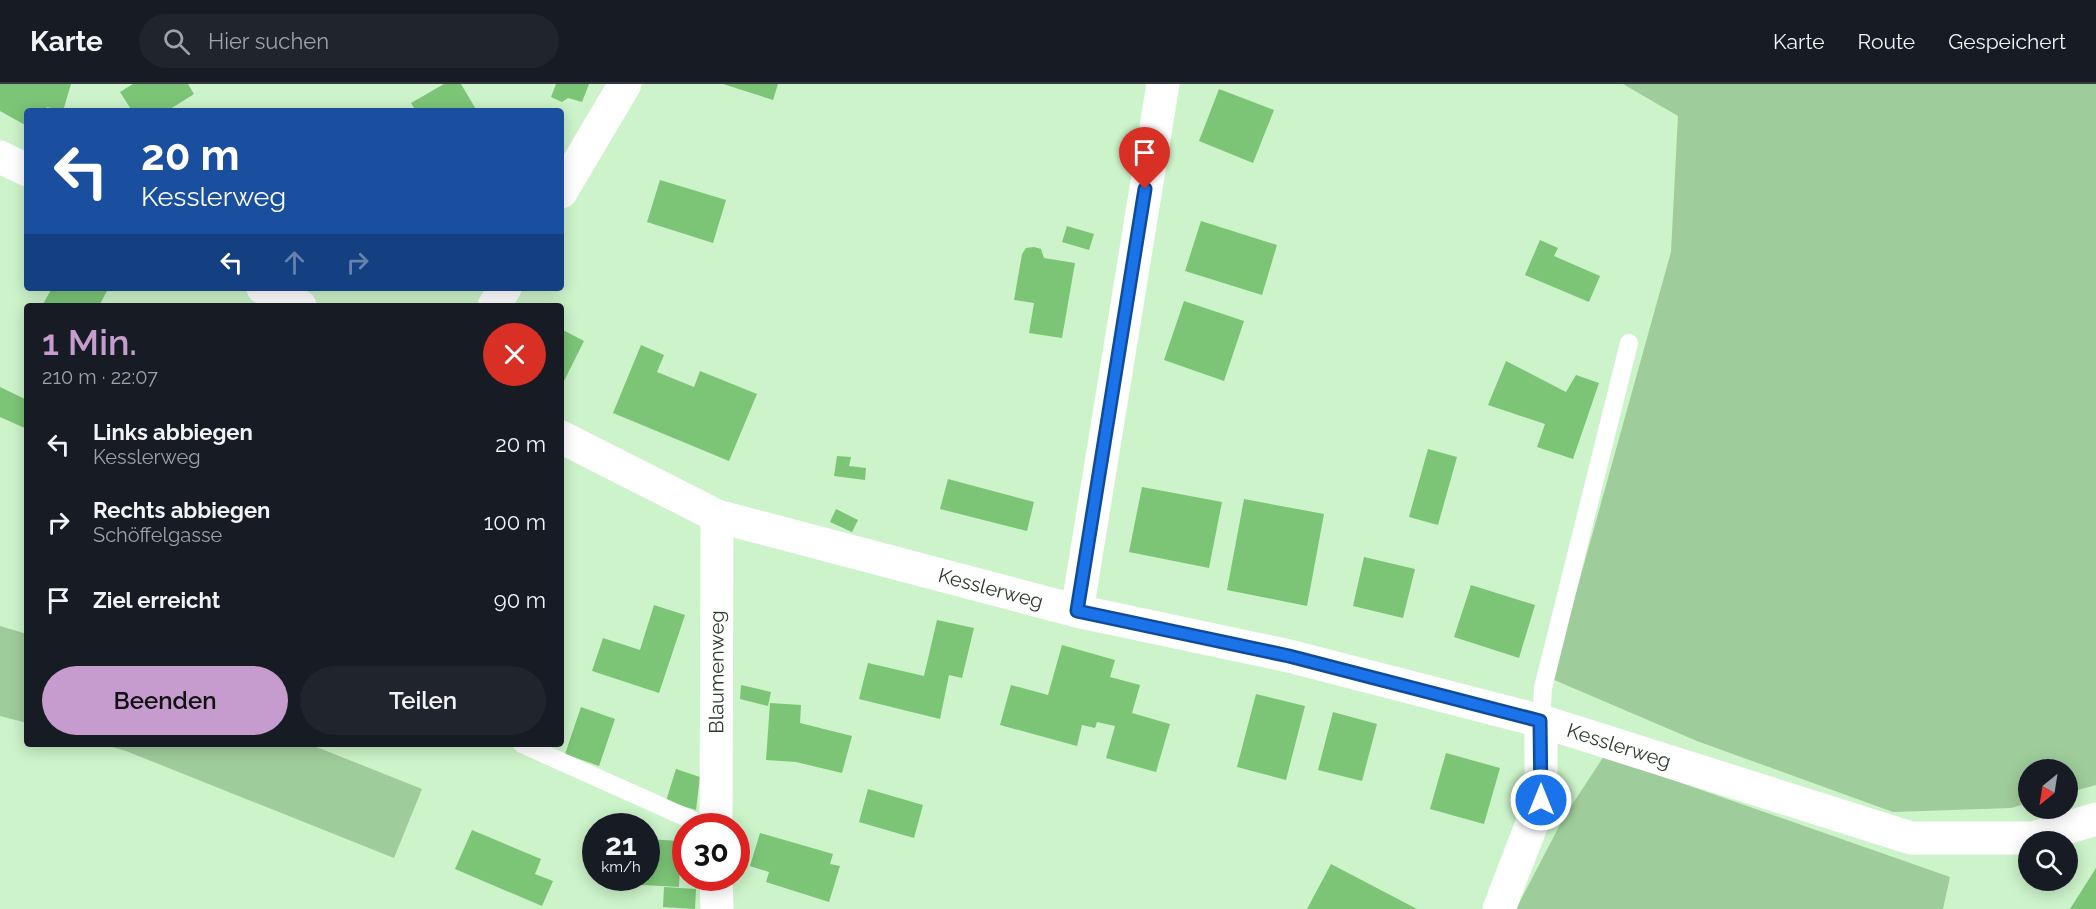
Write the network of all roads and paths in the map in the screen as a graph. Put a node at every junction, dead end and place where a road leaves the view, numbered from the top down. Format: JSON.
{"nodes":[{"id":1,"x":625,"y":84,"type":"edge"},
{"id":2,"x":1162,"y":84,"type":"edge"},
{"id":3,"x":0,"y":157,"type":"edge"},
{"id":4,"x":24,"y":169,"type":"edge"},
{"id":5,"x":564,"y":187,"type":"edge"},
{"id":6,"x":270,"y":291,"type":"edge"},
{"id":7,"x":294,"y":303,"type":"edge"},
{"id":8,"x":1629,"y":343,"type":"dead end"},
{"id":9,"x":564,"y":439,"type":"edge"},
{"id":10,"x":717,"y":516,"type":"junction"},
{"id":11,"x":1077,"y":611,"type":"junction"},
{"id":12,"x":1540,"y":721,"type":"junction"},
{"id":13,"x":529,"y":747,"type":"edge"},
{"id":14,"x":676,"y":813,"type":"edge"},
{"id":15,"x":716,"y":813,"type":"edge"},
{"id":16,"x":2096,"y":819,"type":"edge"},
{"id":17,"x":716,"y":891,"type":"edge"},
{"id":18,"x":717,"y":909,"type":"edge"},
{"id":19,"x":1499,"y":909,"type":"edge"}],
"edges":[{"from":1,"to":5,"type":"street"},
{"from":2,"to":11,"type":"street"},
{"from":3,"to":4,"type":"street"},
{"from":6,"to":7,"type":"street"},
{"from":8,"to":12,"type":"lane"},
{"from":9,"to":10,"type":"street","name":"Kesslerweg"},
{"from":10,"to":11,"type":"street","name":"Kesslerweg"},
{"from":10,"to":15,"type":"street","name":"Blaumenweg"},
{"from":11,"to":12,"type":"street","name":"Kesslerweg"},
{"from":12,"to":16,"type":"street","name":"Kesslerweg"},
{"from":12,"to":19,"type":"street"},
{"from":13,"to":14,"type":"lane"},
{"from":17,"to":18,"type":"street"}]}
